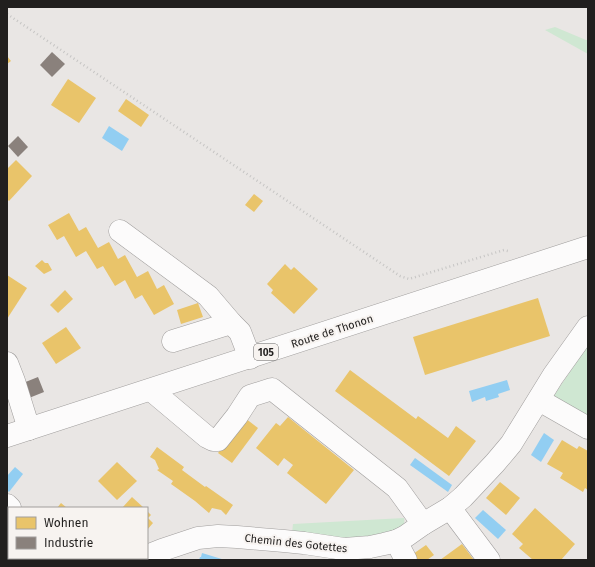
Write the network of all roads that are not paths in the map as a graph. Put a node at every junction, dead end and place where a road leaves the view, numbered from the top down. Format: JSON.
{"nodes":[{"id":1,"x":120,"y":231,"type":"dead end"},
{"id":2,"x":588,"y":247,"type":"edge"},
{"id":3,"x":231,"y":323,"type":"junction"},
{"id":4,"x":588,"y":327,"type":"edge"},
{"id":5,"x":173,"y":341,"type":"dead end"},
{"id":6,"x":250,"y":358,"type":"junction"},
{"id":7,"x":7,"y":363,"type":"edge"},
{"id":8,"x":151,"y":390,"type":"junction"},
{"id":9,"x":539,"y":400,"type":"junction"},
{"id":10,"x":588,"y":428,"type":"edge"},
{"id":11,"x":29,"y":429,"type":"junction"},
{"id":12,"x":7,"y":436,"type":"edge"},
{"id":13,"x":450,"y":508,"type":"junction"},
{"id":14,"x":423,"y":524,"type":"junction"},
{"id":15,"x":396,"y":541,"type":"junction"},
{"id":16,"x":148,"y":556,"type":"edge"},
{"id":17,"x":406,"y":560,"type":"edge"},
{"id":18,"x":489,"y":560,"type":"edge"}],
"edges":[{"from":1,"to":3,"type":"main road"},
{"from":2,"to":6,"type":"main road","name":"Route de Thonon","number":"105"},
{"from":3,"to":5,"type":"main road"},
{"from":3,"to":6,"type":"main road"},
{"from":4,"to":9,"type":"main road","name":"Chemin des Gotettes"},
{"from":6,"to":8,"type":"main road","name":"Route de Thonon","number":"105"},
{"from":7,"to":11,"type":"main road"},
{"from":8,"to":11,"type":"main road","name":"Route de Thonon","number":"105"},
{"from":8,"to":14,"type":"main road"},
{"from":9,"to":10,"type":"main road"},
{"from":9,"to":13,"type":"main road","name":"Chemin des Gotettes"},
{"from":11,"to":12,"type":"main road","name":"Route de Thonon","number":"105"},
{"from":13,"to":14,"type":"main road","name":"Chemin des Gotettes"},
{"from":13,"to":18,"type":"main road"},
{"from":14,"to":15,"type":"main road","name":"Chemin des Gotettes"},
{"from":15,"to":16,"type":"main road","name":"Chemin des Gotettes"},
{"from":15,"to":17,"type":"main road"}]}
